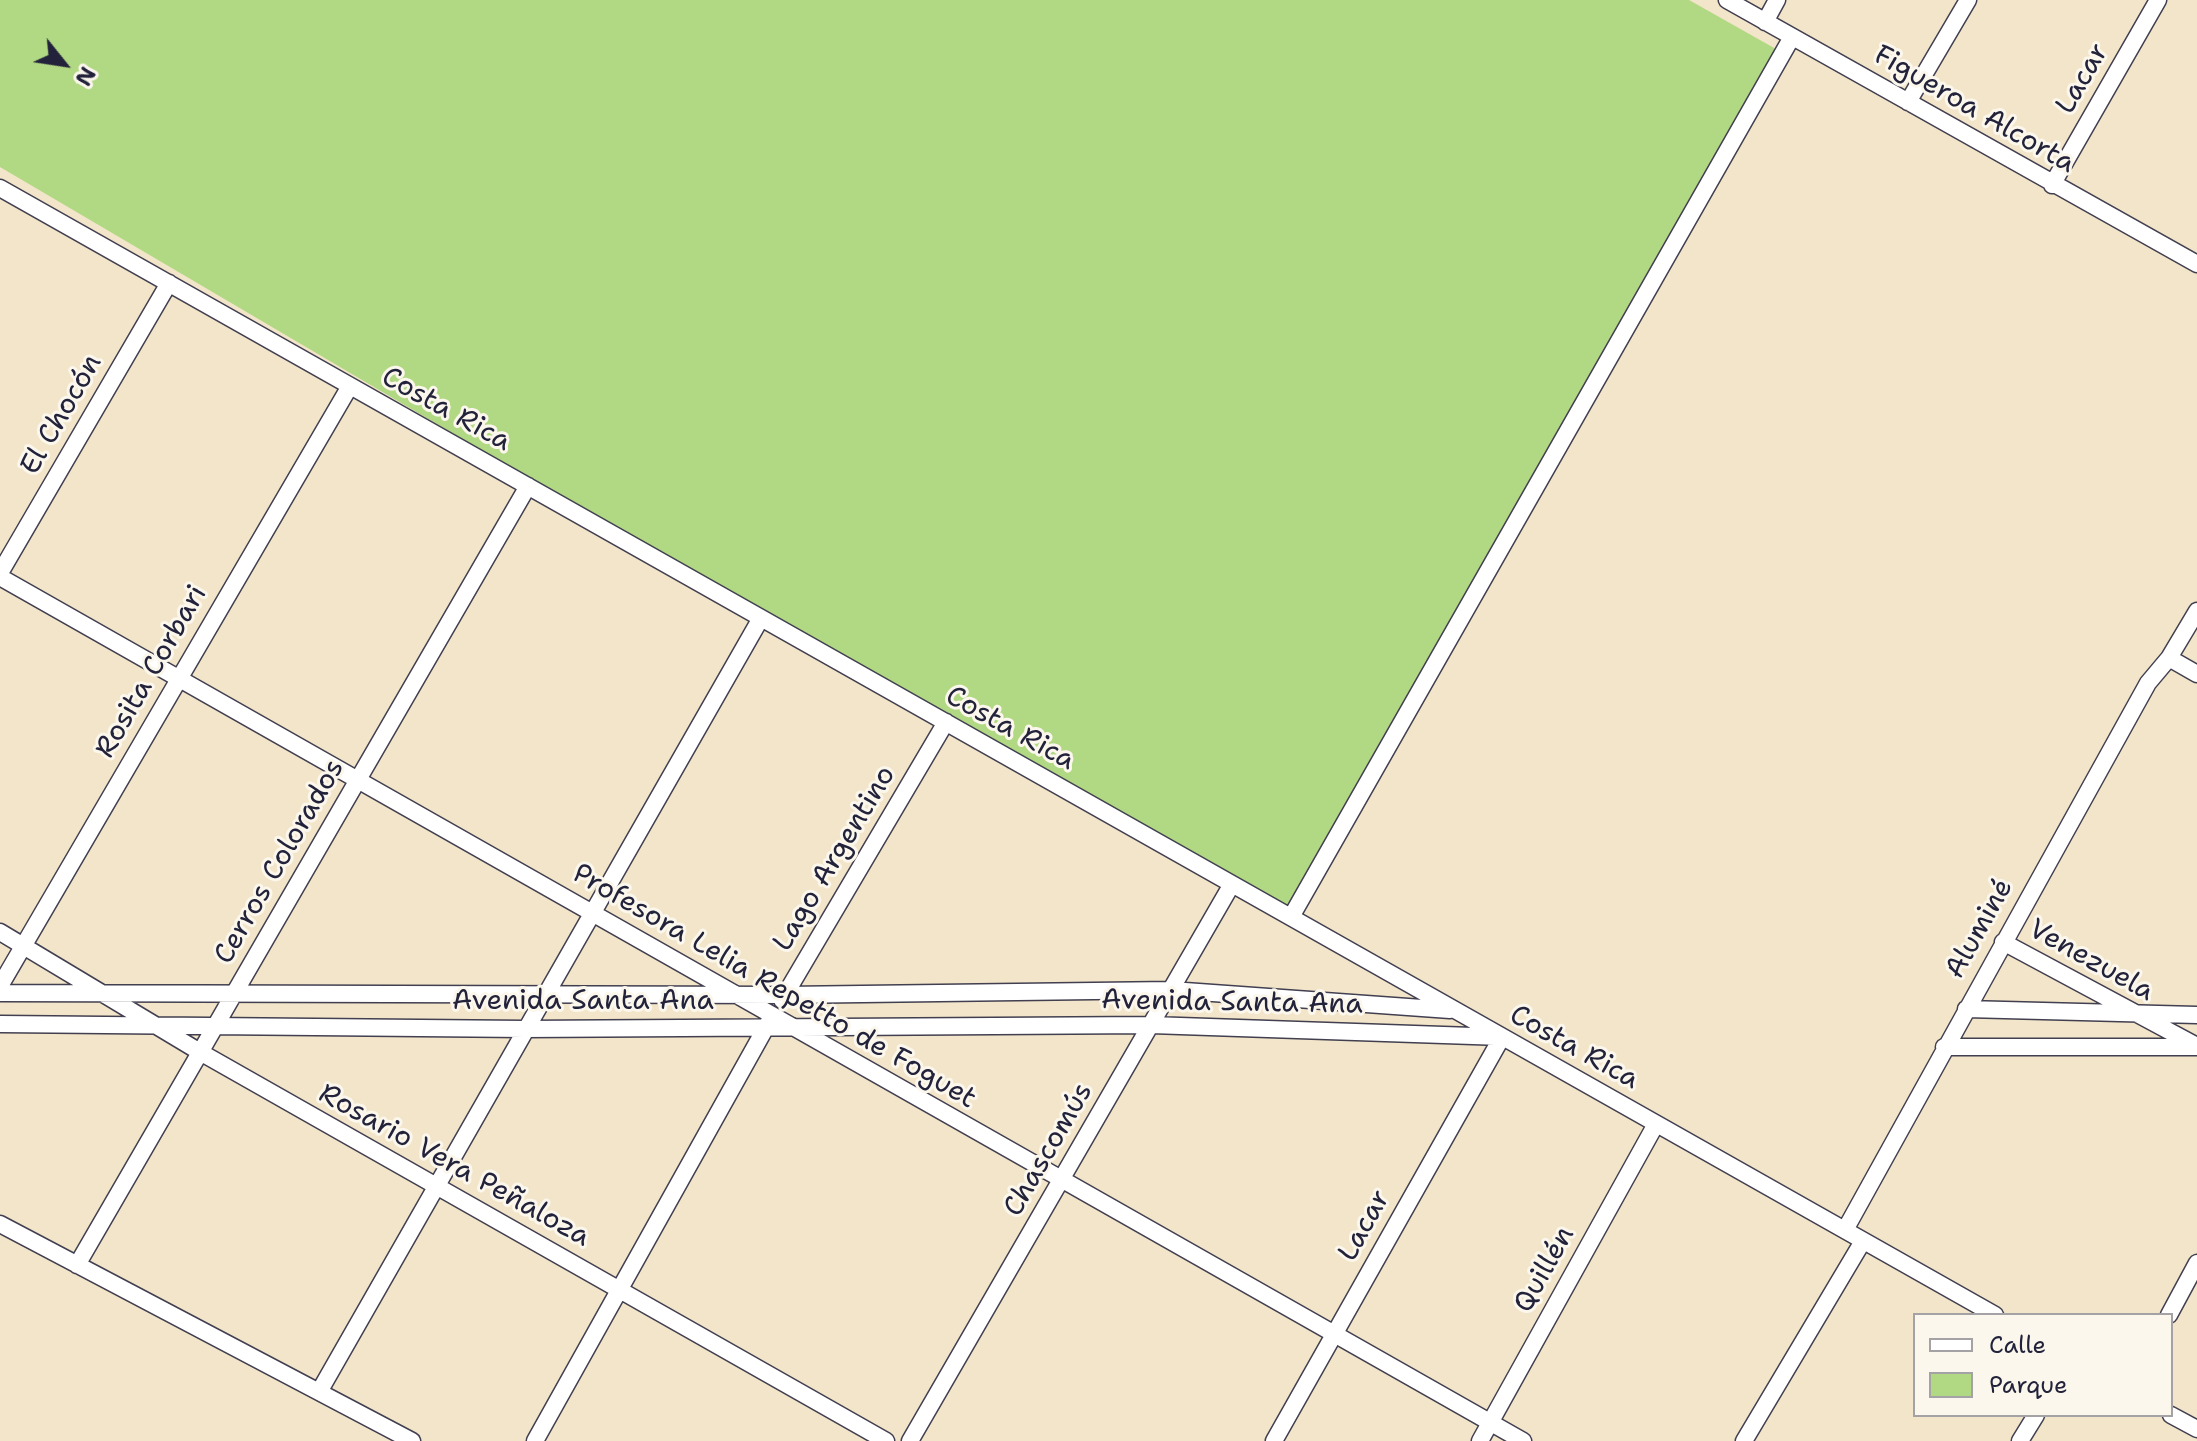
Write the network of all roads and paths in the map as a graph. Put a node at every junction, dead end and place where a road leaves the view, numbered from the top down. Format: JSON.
{"nodes":[{"id":1,"x":1727,"y":0,"type":"edge"},
{"id":2,"x":1777,"y":0,"type":"edge"},
{"id":3,"x":1968,"y":0,"type":"edge"},
{"id":4,"x":2158,"y":0,"type":"edge"},
{"id":5,"x":1765,"y":22,"type":"junction"},
{"id":6,"x":1792,"y":37,"type":"junction"},
{"id":7,"x":1908,"y":102,"type":"junction"},
{"id":8,"x":2052,"y":185,"type":"junction"},
{"id":9,"x":0,"y":188,"type":"edge"},
{"id":10,"x":2196,"y":262,"type":"edge"},
{"id":11,"x":169,"y":283,"type":"junction"},
{"id":12,"x":350,"y":386,"type":"junction"},
{"id":13,"x":528,"y":486,"type":"junction"},
{"id":14,"x":0,"y":575,"type":"edge"},
{"id":15,"x":2197,"y":611,"type":"edge"},
{"id":16,"x":761,"y":618,"type":"junction"},
{"id":17,"x":2169,"y":658,"type":"junction"},
{"id":18,"x":2197,"y":674,"type":"edge"},
{"id":19,"x":178,"y":678,"type":"junction"},
{"id":20,"x":946,"y":722,"type":"junction"},
{"id":21,"x":357,"y":780,"type":"junction"},
{"id":22,"x":1232,"y":884,"type":"junction"},
{"id":23,"x":591,"y":913,"type":"junction"},
{"id":24,"x":1291,"y":917,"type":"junction"},
{"id":25,"x":0,"y":932,"type":"edge"},
{"id":26,"x":2003,"y":942,"type":"junction"},
{"id":27,"x":23,"y":945,"type":"junction"},
{"id":28,"x":0,"y":986,"type":"edge"},
{"id":29,"x":1171,"y":990,"type":"junction"},
{"id":30,"x":0,"y":993,"type":"edge"},
{"id":31,"x":105,"y":994,"type":"junction"},
{"id":32,"x":234,"y":994,"type":"junction"},
{"id":33,"x":545,"y":994,"type":"junction"},
{"id":34,"x":734,"y":995,"type":"junction"},
{"id":35,"x":785,"y":995,"type":"junction"},
{"id":36,"x":1966,"y":1009,"type":"junction"},
{"id":37,"x":1456,"y":1011,"type":"junction"},
{"id":38,"x":2132,"y":1014,"type":"junction"},
{"id":39,"x":2197,"y":1015,"type":"edge"},
{"id":40,"x":769,"y":1022,"type":"junction"},
{"id":41,"x":0,"y":1024,"type":"edge"},
{"id":42,"x":157,"y":1025,"type":"junction"},
{"id":43,"x":1151,"y":1025,"type":"junction"},
{"id":44,"x":215,"y":1026,"type":"junction"},
{"id":45,"x":791,"y":1028,"type":"junction"},
{"id":46,"x":525,"y":1029,"type":"junction"},
{"id":47,"x":1502,"y":1037,"type":"junction"},
{"id":48,"x":1944,"y":1047,"type":"junction"},
{"id":49,"x":2197,"y":1047,"type":"edge"},
{"id":50,"x":200,"y":1052,"type":"junction"},
{"id":51,"x":1656,"y":1124,"type":"junction"},
{"id":52,"x":1061,"y":1180,"type":"junction"},
{"id":53,"x":436,"y":1186,"type":"junction"},
{"id":54,"x":0,"y":1224,"type":"edge"},
{"id":55,"x":1845,"y":1230,"type":"junction"},
{"id":56,"x":1863,"y":1241,"type":"junction"},
{"id":57,"x":2197,"y":1263,"type":"edge"},
{"id":58,"x":77,"y":1265,"type":"junction"},
{"id":59,"x":619,"y":1289,"type":"junction"},
{"id":60,"x":1991,"y":1313,"type":"edge"},
{"id":61,"x":2170,"y":1313,"type":"edge"},
{"id":62,"x":1334,"y":1336,"type":"junction"},
{"id":63,"x":319,"y":1392,"type":"junction"},
{"id":64,"x":2173,"y":1416,"type":"edge"},
{"id":65,"x":2035,"y":1417,"type":"edge"},
{"id":66,"x":1491,"y":1422,"type":"junction"},
{"id":67,"x":2197,"y":1429,"type":"edge"},
{"id":68,"x":412,"y":1441,"type":"edge"},
{"id":69,"x":535,"y":1441,"type":"edge"},
{"id":70,"x":886,"y":1441,"type":"edge"},
{"id":71,"x":910,"y":1441,"type":"edge"},
{"id":72,"x":1274,"y":1441,"type":"edge"},
{"id":73,"x":1480,"y":1441,"type":"edge"},
{"id":74,"x":1523,"y":1441,"type":"edge"},
{"id":75,"x":1744,"y":1441,"type":"edge"},
{"id":76,"x":2020,"y":1441,"type":"edge"}],
"edges":[{"from":1,"to":5,"type":"street","name":"Figueroa Alcorta"},
{"from":2,"to":5,"type":"street"},
{"from":3,"to":7,"type":"street"},
{"from":4,"to":8,"type":"street","name":"Lacar"},
{"from":5,"to":6,"type":"street","name":"Figueroa Alcorta"},
{"from":6,"to":7,"type":"street","name":"Figueroa Alcorta"},
{"from":6,"to":24,"type":"street"},
{"from":7,"to":8,"type":"street","name":"Figueroa Alcorta"},
{"from":8,"to":10,"type":"street","name":"Figueroa Alcorta"},
{"from":9,"to":11,"type":"street","name":"Costa Rica"},
{"from":11,"to":12,"type":"street","name":"Costa Rica"},
{"from":11,"to":14,"type":"street","name":"El Chocón"},
{"from":12,"to":13,"type":"street","name":"Costa Rica"},
{"from":12,"to":19,"type":"street","name":"Rosita Corbari"},
{"from":13,"to":16,"type":"street","name":"Costa Rica"},
{"from":13,"to":21,"type":"street","name":"Cerros Colorados"},
{"from":14,"to":19,"type":"street","name":"Profesora Lelia Repetto de Foguet"},
{"from":15,"to":17,"type":"street","name":"Aluminé"},
{"from":16,"to":20,"type":"street","name":"Costa Rica"},
{"from":16,"to":23,"type":"street"},
{"from":17,"to":18,"type":"street"},
{"from":17,"to":26,"type":"street","name":"Aluminé"},
{"from":19,"to":21,"type":"street","name":"Profesora Lelia Repetto de Foguet"},
{"from":19,"to":27,"type":"street","name":"Rosita Corbari"},
{"from":20,"to":22,"type":"street","name":"Costa Rica"},
{"from":20,"to":35,"type":"street","name":"Lago Argentino"},
{"from":21,"to":23,"type":"street","name":"Profesora Lelia Repetto de Foguet"},
{"from":21,"to":32,"type":"street","name":"Cerros Colorados"},
{"from":22,"to":24,"type":"street","name":"Costa Rica"},
{"from":22,"to":29,"type":"street","name":"Chascomús"},
{"from":23,"to":33,"type":"street"},
{"from":23,"to":34,"type":"street","name":"Profesora Lelia Repetto de Foguet"},
{"from":24,"to":37,"type":"street","name":"Costa Rica"},
{"from":25,"to":27,"type":"street","name":"Rosario Vera Peñaloza"},
{"from":26,"to":36,"type":"street","name":"Aluminé"},
{"from":26,"to":38,"type":"street","name":"Venezuela"},
{"from":27,"to":28,"type":"street","name":"Rosita Corbari"},
{"from":27,"to":31,"type":"street","name":"Rosario Vera Peñaloza"},
{"from":29,"to":35,"type":"street","name":"Avenida Santa Ana"},
{"from":29,"to":37,"type":"street","name":"Avenida Santa Ana"},
{"from":29,"to":43,"type":"street","name":"Chascomús"},
{"from":30,"to":31,"type":"street","name":"Avenida Santa Ana"},
{"from":31,"to":32,"type":"street","name":"Avenida Santa Ana"},
{"from":31,"to":42,"type":"street","name":"Rosario Vera Peñaloza"},
{"from":32,"to":33,"type":"street","name":"Avenida Santa Ana"},
{"from":32,"to":44,"type":"street","name":"Cerros Colorados"},
{"from":33,"to":34,"type":"street","name":"Avenida Santa Ana"},
{"from":33,"to":46,"type":"street"},
{"from":34,"to":35,"type":"street","name":"Avenida Santa Ana"},
{"from":34,"to":40,"type":"street","name":"Profesora Lelia Repetto de Foguet"},
{"from":35,"to":40,"type":"street","name":"Lago Argentino"},
{"from":36,"to":38,"type":"street"},
{"from":36,"to":48,"type":"street","name":"Aluminé"},
{"from":37,"to":47,"type":"street","name":"Costa Rica"},
{"from":38,"to":39,"type":"street"},
{"from":38,"to":49,"type":"street","name":"Venezuela"},
{"from":40,"to":45,"type":"street","name":"Profesora Lelia Repetto de Foguet"},
{"from":40,"to":46,"type":"street","name":"Avenida Santa Ana"},
{"from":40,"to":59,"type":"street","name":"Lago Argentino"},
{"from":41,"to":42,"type":"street","name":"Avenida Santa Ana"},
{"from":42,"to":44,"type":"street","name":"Avenida Santa Ana"},
{"from":42,"to":50,"type":"street","name":"Rosario Vera Peñaloza"},
{"from":43,"to":45,"type":"street","name":"Avenida Santa Ana"},
{"from":43,"to":47,"type":"street","name":"Avenida Santa Ana"},
{"from":43,"to":52,"type":"street","name":"Chascomús"},
{"from":44,"to":46,"type":"street","name":"Avenida Santa Ana"},
{"from":44,"to":50,"type":"street","name":"Cerros Colorados"},
{"from":45,"to":52,"type":"street","name":"Profesora Lelia Repetto de Foguet"},
{"from":46,"to":53,"type":"street"},
{"from":47,"to":51,"type":"street","name":"Costa Rica"},
{"from":47,"to":62,"type":"street","name":"Lacar"},
{"from":48,"to":49,"type":"street"},
{"from":48,"to":55,"type":"street","name":"Aluminé"},
{"from":50,"to":53,"type":"street","name":"Rosario Vera Peñaloza"},
{"from":50,"to":58,"type":"street","name":"Cerros Colorados"},
{"from":51,"to":55,"type":"street","name":"Costa Rica"},
{"from":51,"to":66,"type":"street","name":"Quillén"},
{"from":52,"to":62,"type":"street","name":"Profesora Lelia Repetto de Foguet"},
{"from":52,"to":71,"type":"street","name":"Chascomús"},
{"from":53,"to":59,"type":"street","name":"Rosario Vera Peñaloza"},
{"from":53,"to":63,"type":"street"},
{"from":54,"to":58,"type":"street"},
{"from":55,"to":56,"type":"street","name":"Costa Rica"},
{"from":56,"to":60,"type":"street","name":"Costa Rica"},
{"from":56,"to":75,"type":"street"},
{"from":57,"to":61,"type":"street"},
{"from":58,"to":63,"type":"street"},
{"from":59,"to":69,"type":"street","name":"Lago Argentino"},
{"from":59,"to":70,"type":"street","name":"Rosario Vera Peñaloza"},
{"from":62,"to":66,"type":"street","name":"Profesora Lelia Repetto de Foguet"},
{"from":62,"to":72,"type":"street","name":"Lacar"},
{"from":63,"to":68,"type":"street"},
{"from":64,"to":67,"type":"street"},
{"from":65,"to":76,"type":"street"},
{"from":66,"to":73,"type":"street","name":"Quillén"},
{"from":66,"to":74,"type":"street","name":"Profesora Lelia Repetto de Foguet"}]}
